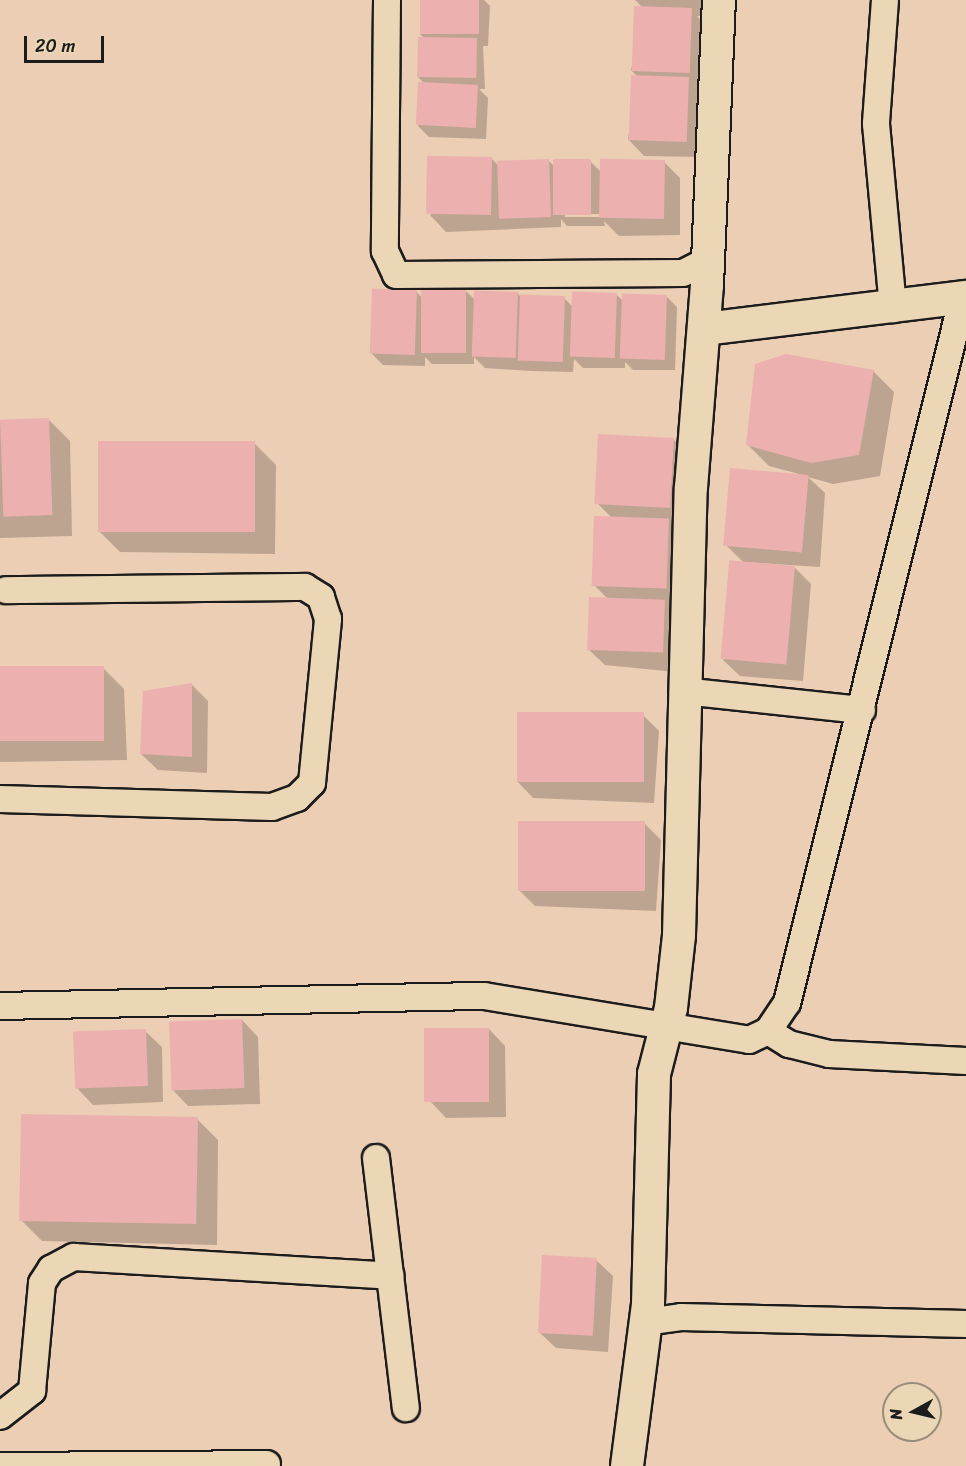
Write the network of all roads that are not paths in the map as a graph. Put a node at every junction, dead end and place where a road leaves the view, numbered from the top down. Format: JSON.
{"nodes":[{"id":1,"x":387,"y":0,"type":"edge"},
{"id":2,"x":707,"y":0,"type":"edge"},
{"id":3,"x":719,"y":0,"type":"edge"},
{"id":4,"x":885,"y":0,"type":"edge"},
{"id":5,"x":704,"y":131,"type":"dead end"},
{"id":6,"x":708,"y":260,"type":"junction"},
{"id":7,"x":965,"y":297,"type":"edge"},
{"id":8,"x":893,"y":309,"type":"junction"},
{"id":9,"x":705,"y":329,"type":"junction"},
{"id":10,"x":6,"y":590,"type":"dead end"},
{"id":11,"x":683,"y":691,"type":"junction"},
{"id":12,"x":862,"y":710,"type":"junction"},
{"id":13,"x":0,"y":799,"type":"edge"},
{"id":14,"x":0,"y":1006,"type":"edge"},
{"id":15,"x":663,"y":1030,"type":"junction"},
{"id":16,"x":768,"y":1030,"type":"junction"},
{"id":17,"x":966,"y":1061,"type":"edge"},
{"id":18,"x":376,"y":1158,"type":"dead end"},
{"id":19,"x":390,"y":1276,"type":"junction"},
{"id":20,"x":646,"y":1322,"type":"junction"},
{"id":21,"x":966,"y":1324,"type":"edge"},
{"id":22,"x":406,"y":1408,"type":"dead end"},
{"id":23,"x":0,"y":1416,"type":"edge"},
{"id":24,"x":267,"y":1464,"type":"dead end"},
{"id":25,"x":0,"y":1466,"type":"edge"},
{"id":26,"x":627,"y":1466,"type":"edge"}],
"edges":[{"from":1,"to":6,"type":"street"},
{"from":2,"to":5,"type":"street"},
{"from":3,"to":6,"type":"street"},
{"from":4,"to":8,"type":"street"},
{"from":6,"to":9,"type":"street"},
{"from":7,"to":8,"type":"street"},
{"from":7,"to":12,"type":"street"},
{"from":8,"to":9,"type":"street"},
{"from":9,"to":11,"type":"street"},
{"from":10,"to":13,"type":"street"},
{"from":11,"to":12,"type":"street"},
{"from":11,"to":15,"type":"street"},
{"from":12,"to":16,"type":"street"},
{"from":14,"to":15,"type":"street"},
{"from":15,"to":16,"type":"street"},
{"from":15,"to":20,"type":"street"},
{"from":16,"to":17,"type":"street"},
{"from":18,"to":19,"type":"street"},
{"from":19,"to":22,"type":"street"},
{"from":19,"to":23,"type":"street"},
{"from":20,"to":21,"type":"street"},
{"from":20,"to":26,"type":"street"},
{"from":24,"to":25,"type":"street"}]}
